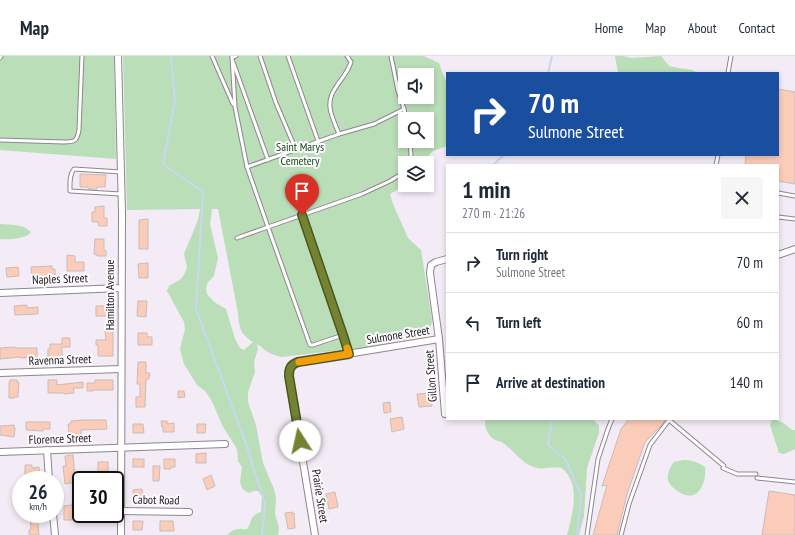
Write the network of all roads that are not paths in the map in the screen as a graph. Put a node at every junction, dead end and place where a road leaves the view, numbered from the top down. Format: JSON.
{"nodes":[{"id":1,"x":82,"y":56,"type":"edge"},
{"id":2,"x":118,"y":56,"type":"edge"},
{"id":3,"x":212,"y":56,"type":"edge"},
{"id":4,"x":233,"y":56,"type":"edge"},
{"id":5,"x":260,"y":56,"type":"edge"},
{"id":6,"x":288,"y":56,"type":"edge"},
{"id":7,"x":347,"y":56,"type":"edge"},
{"id":8,"x":391,"y":56,"type":"edge"},
{"id":9,"x":731,"y":56,"type":"edge"},
{"id":10,"x":728,"y":72,"type":"edge"},
{"id":11,"x":235,"y":107,"type":"junction"},
{"id":12,"x":404,"y":109,"type":"junction"},
{"id":13,"x":405,"y":112,"type":"edge"},
{"id":14,"x":340,"y":134,"type":"junction"},
{"id":15,"x":0,"y":140,"type":"edge"},
{"id":16,"x":318,"y":141,"type":"junction"},
{"id":17,"x":296,"y":150,"type":"junction"},
{"id":18,"x":268,"y":160,"type":"junction"},
{"id":19,"x":247,"y":167,"type":"junction"},
{"id":20,"x":121,"y":172,"type":"junction"},
{"id":21,"x":398,"y":176,"type":"edge"},
{"id":22,"x":779,"y":193,"type":"edge"},
{"id":23,"x":121,"y":194,"type":"junction"},
{"id":24,"x":795,"y":196,"type":"edge"},
{"id":25,"x":302,"y":215,"type":"junction"},
{"id":26,"x":779,"y":217,"type":"edge"},
{"id":27,"x":795,"y":219,"type":"edge"},
{"id":28,"x":268,"y":227,"type":"junction"},
{"id":29,"x":236,"y":238,"type":"dead end"},
{"id":30,"x":795,"y":249,"type":"edge"},
{"id":31,"x":779,"y":255,"type":"edge"},
{"id":32,"x":446,"y":259,"type":"edge"},
{"id":33,"x":122,"y":288,"type":"junction"},
{"id":34,"x":0,"y":293,"type":"edge"},
{"id":35,"x":343,"y":335,"type":"junction"},
{"id":36,"x":439,"y":339,"type":"junction"},
{"id":37,"x":349,"y":354,"type":"junction"},
{"id":38,"x":290,"y":367,"type":"joint"},
{"id":39,"x":121,"y":369,"type":"junction"},
{"id":40,"x":0,"y":373,"type":"edge"},
{"id":41,"x":445,"y":414,"type":"dead end"},
{"id":42,"x":612,"y":420,"type":"edge"},
{"id":43,"x":670,"y":420,"type":"edge"},
{"id":44,"x":224,"y":444,"type":"dead end"},
{"id":45,"x":121,"y":447,"type":"junction"},
{"id":46,"x":47,"y":450,"type":"junction"},
{"id":47,"x":0,"y":452,"type":"edge"},
{"id":48,"x":48,"y":471,"type":"edge"},
{"id":49,"x":121,"y":471,"type":"edge"},
{"id":50,"x":795,"y":482,"type":"edge"},
{"id":51,"x":124,"y":511,"type":"edge"},
{"id":52,"x":189,"y":512,"type":"dead end"},
{"id":53,"x":54,"y":523,"type":"edge"},
{"id":54,"x":121,"y":523,"type":"edge"},
{"id":55,"x":55,"y":535,"type":"edge"},
{"id":56,"x":121,"y":535,"type":"edge"},
{"id":57,"x":315,"y":535,"type":"edge"},
{"id":58,"x":587,"y":535,"type":"edge"},
{"id":59,"x":621,"y":535,"type":"edge"}],
"edges":[{"from":1,"to":15,"type":"lane"},
{"from":2,"to":20,"type":"street","name":"Hamilton Avenue"},
{"from":3,"to":11,"type":"lane"},
{"from":4,"to":11,"type":"lane"},
{"from":4,"to":18,"type":"lane"},
{"from":5,"to":17,"type":"lane"},
{"from":6,"to":16,"type":"lane"},
{"from":7,"to":14,"type":"lane"},
{"from":8,"to":12,"type":"lane"},
{"from":9,"to":10,"type":"lane"},
{"from":11,"to":19,"type":"lane"},
{"from":12,"to":13,"type":"lane"},
{"from":12,"to":14,"type":"lane"},
{"from":14,"to":16,"type":"lane"},
{"from":16,"to":17,"type":"lane"},
{"from":17,"to":18,"type":"lane"},
{"from":18,"to":19,"type":"lane"},
{"from":19,"to":28,"type":"lane"},
{"from":20,"to":23,"type":"street","name":"Hamilton Avenue"},
{"from":20,"to":23,"type":"lane"},
{"from":21,"to":25,"type":"lane"},
{"from":22,"to":24,"type":"lane"},
{"from":23,"to":33,"type":"street","name":"Hamilton Avenue"},
{"from":25,"to":28,"type":"lane"},
{"from":25,"to":35,"type":"lane"},
{"from":26,"to":27,"type":"lane"},
{"from":28,"to":29,"type":"lane"},
{"from":28,"to":35,"type":"lane"},
{"from":30,"to":31,"type":"street"},
{"from":32,"to":36,"type":"street","name":"Gillon Street"},
{"from":33,"to":34,"type":"street","name":"Naples Street"},
{"from":33,"to":39,"type":"street","name":"Hamilton Avenue"},
{"from":35,"to":37,"type":"lane"},
{"from":36,"to":37,"type":"street","name":"Sulmone Street"},
{"from":36,"to":41,"type":"street","name":"Gillon Street"},
{"from":37,"to":38,"type":"street","name":"Sulmone Street"},
{"from":38,"to":57,"type":"street","name":"Prairie Street"},
{"from":39,"to":40,"type":"street","name":"Ravenna Street"},
{"from":39,"to":45,"type":"street","name":"Hamilton Avenue"},
{"from":42,"to":58,"type":"lane"},
{"from":43,"to":50,"type":"lane"},
{"from":43,"to":59,"type":"lane"},
{"from":44,"to":45,"type":"street","name":"Florence Street"},
{"from":45,"to":46,"type":"street","name":"Florence Street"},
{"from":45,"to":49,"type":"street","name":"Hamilton Avenue"},
{"from":46,"to":47,"type":"street","name":"Florence Street"},
{"from":46,"to":48,"type":"street"},
{"from":51,"to":52,"type":"street","name":"Cabot Road"},
{"from":53,"to":55,"type":"street"},
{"from":54,"to":56,"type":"street","name":"Hamilton Avenue"}]}
